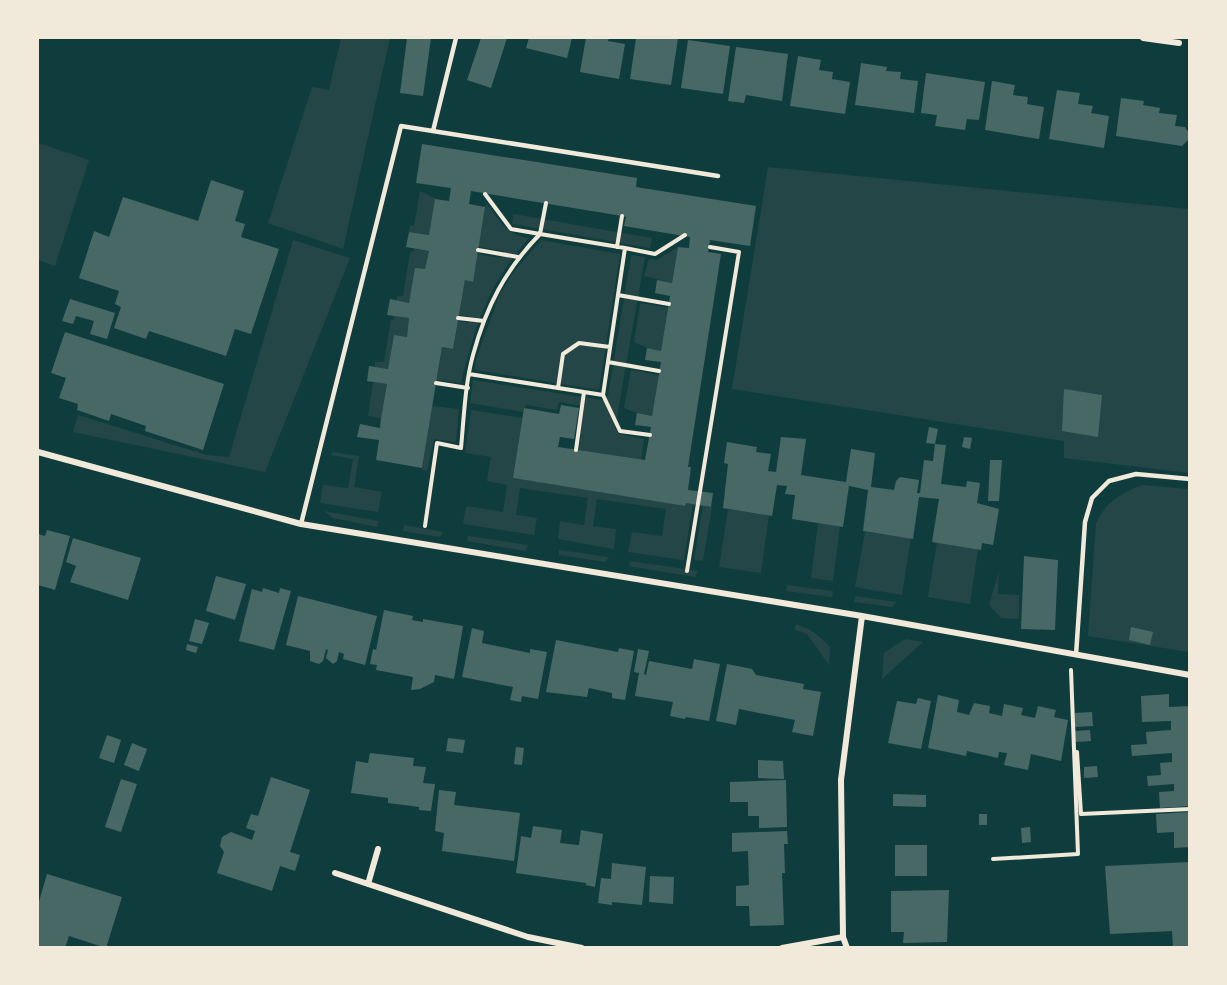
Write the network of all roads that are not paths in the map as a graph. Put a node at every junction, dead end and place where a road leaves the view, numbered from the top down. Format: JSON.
{"nodes":[{"id":1,"x":456,"y":38,"type":"edge"},
{"id":2,"x":1143,"y":38,"type":"edge"},
{"id":3,"x":1179,"y":43,"type":"dead end"},
{"id":4,"x":433,"y":131,"type":"junction"},
{"id":5,"x":718,"y":176,"type":"dead end"},
{"id":6,"x":38,"y":452,"type":"edge"},
{"id":7,"x":1190,"y":479,"type":"edge"},
{"id":8,"x":301,"y":524,"type":"junction"},
{"id":9,"x":862,"y":616,"type":"junction"},
{"id":10,"x":1073,"y":654,"type":"junction"},
{"id":11,"x":1190,"y":675,"type":"edge"},
{"id":12,"x":378,"y":849,"type":"dead end"},
{"id":13,"x":335,"y":873,"type":"dead end"},
{"id":14,"x":368,"y":884,"type":"junction"},
{"id":15,"x":843,"y":937,"type":"junction"},
{"id":16,"x":582,"y":948,"type":"edge"},
{"id":17,"x":783,"y":948,"type":"edge"},
{"id":18,"x":847,"y":948,"type":"edge"}],
"edges":[{"from":1,"to":4,"type":"lane"},
{"from":2,"to":3,"type":"street"},
{"from":4,"to":5,"type":"lane"},
{"from":4,"to":8,"type":"lane"},
{"from":6,"to":8,"type":"street"},
{"from":7,"to":10,"type":"lane"},
{"from":8,"to":9,"type":"street"},
{"from":9,"to":10,"type":"street"},
{"from":9,"to":15,"type":"street"},
{"from":10,"to":11,"type":"street"},
{"from":12,"to":14,"type":"street"},
{"from":13,"to":14,"type":"street"},
{"from":14,"to":16,"type":"street"},
{"from":15,"to":17,"type":"street"},
{"from":15,"to":18,"type":"street"}]}
